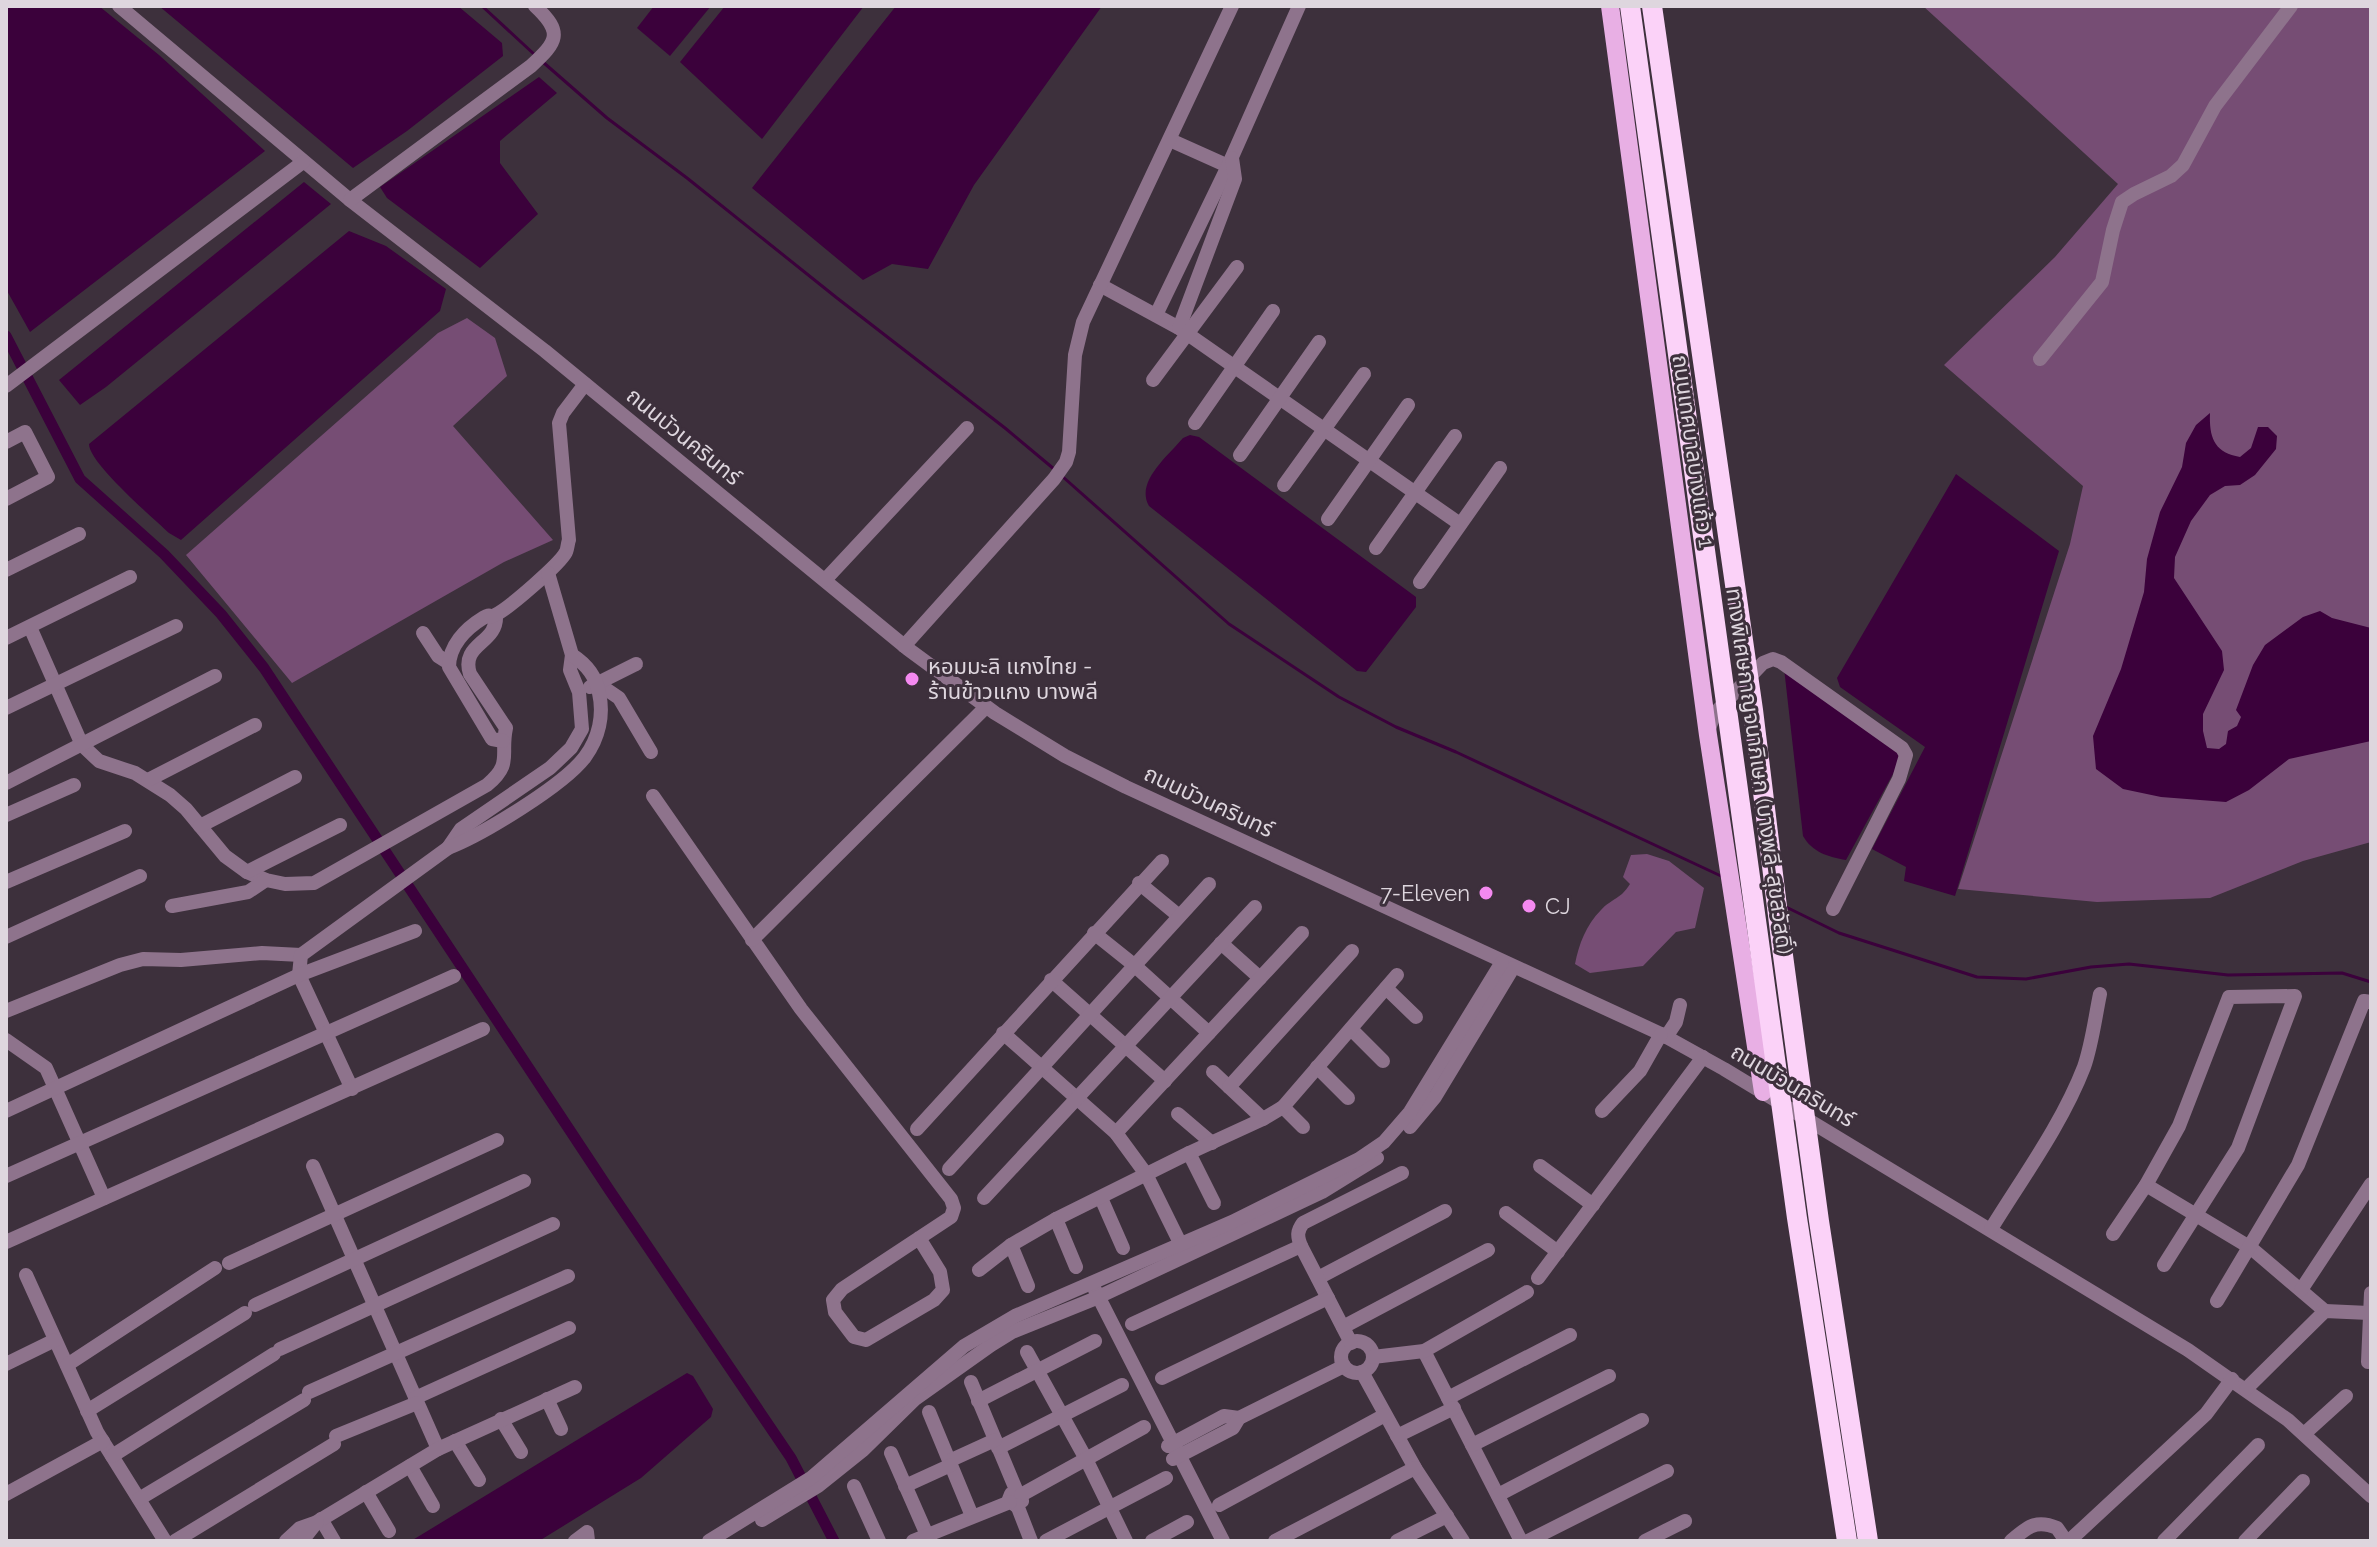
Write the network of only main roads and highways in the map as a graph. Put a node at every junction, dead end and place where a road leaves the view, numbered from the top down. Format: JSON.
{"nodes":[{"id":1,"x":1610,"y":6,"type":"edge"},
{"id":2,"x":1630,"y":6,"type":"edge"},
{"id":3,"x":1652,"y":6,"type":"edge"},
{"id":4,"x":1763,"y":1092,"type":"road end"},
{"id":5,"x":1847,"y":1541,"type":"edge"},
{"id":6,"x":1868,"y":1541,"type":"edge"}],
"edges":[{"from":1,"to":4,"type":"main road","name":"ถนนเทศบาลบางแก้ว 1"},
{"from":2,"to":5,"type":"highway","name":"ทางพิเศษกาญจนาภิเษก (บางพลี-สุขสวัสดิ์)"},
{"from":3,"to":6,"type":"highway","name":"ทางพิเศษกาญจนาภิเษก (บางพลี-สุขสวัสดิ์)"}]}
